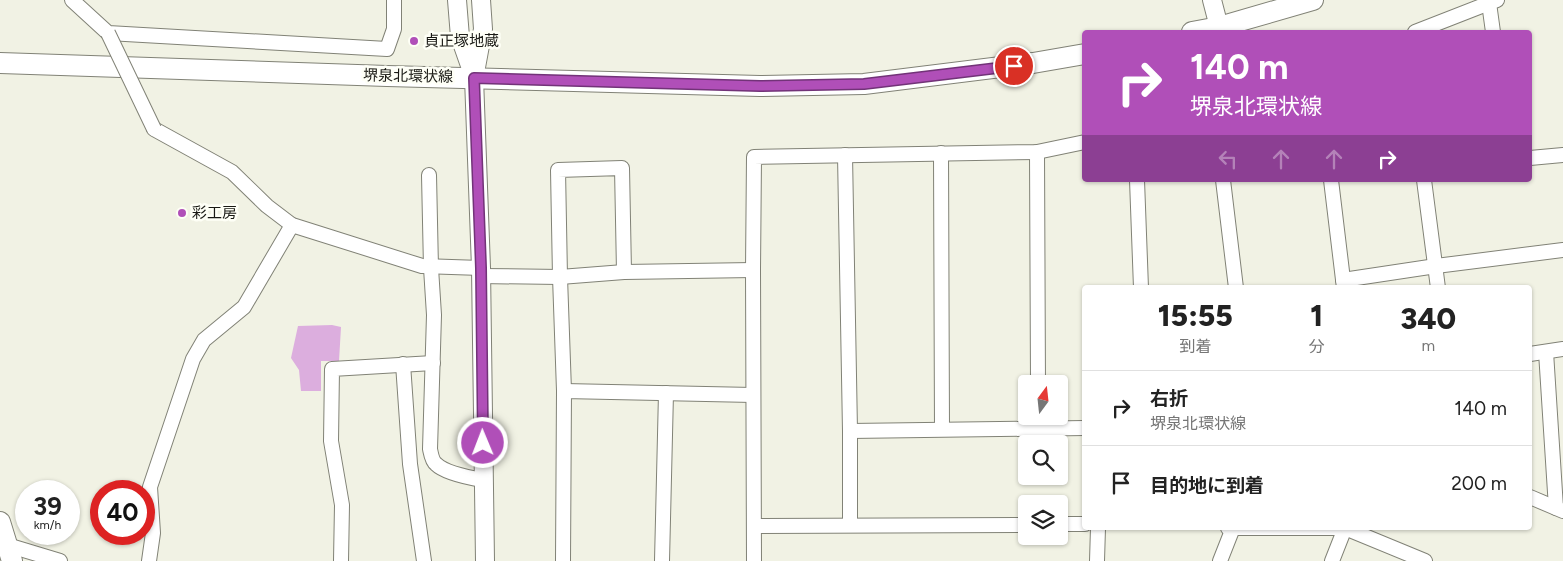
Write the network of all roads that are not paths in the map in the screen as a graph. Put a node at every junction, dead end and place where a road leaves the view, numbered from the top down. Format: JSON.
{"nodes":[{"id":1,"x":72,"y":0,"type":"edge"},
{"id":2,"x":394,"y":0,"type":"edge"},
{"id":3,"x":457,"y":0,"type":"edge"},
{"id":4,"x":481,"y":0,"type":"edge"},
{"id":5,"x":1212,"y":0,"type":"edge"},
{"id":6,"x":1313,"y":0,"type":"edge"},
{"id":7,"x":1493,"y":2,"type":"edge"},
{"id":8,"x":1219,"y":27,"type":"junction"},
{"id":9,"x":1203,"y":30,"type":"edge"},
{"id":10,"x":1420,"y":30,"type":"edge"},
{"id":11,"x":1493,"y":30,"type":"edge"},
{"id":12,"x":108,"y":33,"type":"junction"},
{"id":13,"x":1082,"y":55,"type":"edge"},
{"id":14,"x":0,"y":63,"type":"edge"},
{"id":15,"x":474,"y":78,"type":"junction"},
{"id":16,"x":1082,"y":143,"type":"edge"},
{"id":17,"x":1037,"y":152,"type":"junction"},
{"id":18,"x":941,"y":153,"type":"junction"},
{"id":19,"x":845,"y":155,"type":"junction"},
{"id":20,"x":1563,"y":155,"type":"edge"},
{"id":21,"x":1532,"y":158,"type":"edge"},
{"id":22,"x":429,"y":175,"type":"dead end"},
{"id":23,"x":1137,"y":182,"type":"edge"},
{"id":24,"x":1223,"y":182,"type":"edge"},
{"id":25,"x":1331,"y":182,"type":"edge"},
{"id":26,"x":1424,"y":182,"type":"edge"},
{"id":27,"x":292,"y":225,"type":"junction"},
{"id":28,"x":1563,"y":250,"type":"edge"},
{"id":29,"x":1436,"y":266,"type":"junction"},
{"id":30,"x":432,"y":268,"type":"junction"},
{"id":31,"x":753,"y":270,"type":"junction"},
{"id":32,"x":481,"y":272,"type":"junction"},
{"id":33,"x":624,"y":272,"type":"junction"},
{"id":34,"x":560,"y":277,"type":"junction"},
{"id":35,"x":1343,"y":284,"type":"edge"},
{"id":36,"x":1141,"y":285,"type":"edge"},
{"id":37,"x":1236,"y":285,"type":"edge"},
{"id":38,"x":1438,"y":285,"type":"edge"},
{"id":39,"x":1563,"y":349,"type":"edge"},
{"id":40,"x":1546,"y":352,"type":"junction"},
{"id":41,"x":1532,"y":354,"type":"edge"},
{"id":42,"x":433,"y":363,"type":"junction"},
{"id":43,"x":403,"y":364,"type":"junction"},
{"id":44,"x":1038,"y":375,"type":"edge"},
{"id":45,"x":564,"y":392,"type":"junction"},
{"id":46,"x":666,"y":394,"type":"junction"},
{"id":47,"x":753,"y":395,"type":"junction"},
{"id":48,"x":1018,"y":423,"type":"edge"},
{"id":49,"x":1062,"y":425,"type":"edge"},
{"id":50,"x":1082,"y":428,"type":"edge"},
{"id":51,"x":942,"y":429,"type":"junction"},
{"id":52,"x":850,"y":431,"type":"junction"},
{"id":53,"x":483,"y":480,"type":"junction"},
{"id":54,"x":1532,"y":498,"type":"edge"},
{"id":55,"x":1560,"y":509,"type":"edge"},
{"id":56,"x":0,"y":522,"type":"edge"},
{"id":57,"x":1018,"y":524,"type":"edge"},
{"id":58,"x":1068,"y":524,"type":"edge"},
{"id":59,"x":1082,"y":524,"type":"edge"},
{"id":60,"x":850,"y":525,"type":"junction"},
{"id":61,"x":754,"y":526,"type":"junction"},
{"id":62,"x":1098,"y":530,"type":"edge"},
{"id":63,"x":1232,"y":530,"type":"edge"},
{"id":64,"x":1344,"y":530,"type":"edge"},
{"id":65,"x":1350,"y":530,"type":"edge"},
{"id":66,"x":10,"y":553,"type":"edge"},
{"id":67,"x":60,"y":561,"type":"edge"},
{"id":68,"x":150,"y":561,"type":"edge"},
{"id":69,"x":340,"y":561,"type":"edge"},
{"id":70,"x":424,"y":561,"type":"edge"},
{"id":71,"x":485,"y":561,"type":"edge"},
{"id":72,"x":563,"y":561,"type":"edge"},
{"id":73,"x":662,"y":561,"type":"edge"},
{"id":74,"x":754,"y":561,"type":"edge"},
{"id":75,"x":1097,"y":561,"type":"edge"},
{"id":76,"x":1220,"y":561,"type":"edge"},
{"id":77,"x":1332,"y":561,"type":"edge"},
{"id":78,"x":1425,"y":561,"type":"edge"}],
"edges":[{"from":1,"to":12,"type":"street"},
{"from":2,"to":12,"type":"street"},
{"from":3,"to":15,"type":"street"},
{"from":4,"to":15,"type":"street"},
{"from":5,"to":8,"type":"street"},
{"from":6,"to":8,"type":"main road"},
{"from":7,"to":10,"type":"street"},
{"from":7,"to":11,"type":"street"},
{"from":8,"to":9,"type":"main road"},
{"from":12,"to":27,"type":"street","bridge":true},
{"from":13,"to":15,"type":"main road","name":"堺泉北環状線"},
{"from":14,"to":15,"type":"main road","name":"堺泉北環状線"},
{"from":15,"to":32,"type":"street"},
{"from":16,"to":17,"type":"street"},
{"from":17,"to":18,"type":"street"},
{"from":17,"to":44,"type":"street"},
{"from":18,"to":19,"type":"street"},
{"from":18,"to":51,"type":"street"},
{"from":19,"to":31,"type":"street"},
{"from":19,"to":52,"type":"street"},
{"from":20,"to":21,"type":"street"},
{"from":22,"to":30,"type":"street"},
{"from":23,"to":36,"type":"street"},
{"from":24,"to":37,"type":"street"},
{"from":25,"to":35,"type":"street"},
{"from":26,"to":29,"type":"street"},
{"from":27,"to":30,"type":"street"},
{"from":27,"to":68,"type":"street"},
{"from":28,"to":29,"type":"street"},
{"from":29,"to":35,"type":"street"},
{"from":29,"to":38,"type":"street"},
{"from":30,"to":32,"type":"street"},
{"from":30,"to":42,"type":"street"},
{"from":31,"to":33,"type":"street"},
{"from":31,"to":47,"type":"street"},
{"from":32,"to":34,"type":"street"},
{"from":32,"to":53,"type":"street"},
{"from":33,"to":34,"type":"street"},
{"from":33,"to":34,"type":"street"},
{"from":34,"to":45,"type":"street"},
{"from":39,"to":40,"type":"street"},
{"from":40,"to":41,"type":"street"},
{"from":40,"to":55,"type":"street"},
{"from":42,"to":43,"type":"street"},
{"from":42,"to":53,"type":"street"},
{"from":43,"to":69,"type":"street"},
{"from":43,"to":70,"type":"street"},
{"from":45,"to":46,"type":"street"},
{"from":45,"to":72,"type":"street"},
{"from":46,"to":47,"type":"street"},
{"from":46,"to":73,"type":"street"},
{"from":47,"to":61,"type":"street"},
{"from":48,"to":51,"type":"street"},
{"from":49,"to":50,"type":"street"},
{"from":51,"to":52,"type":"street"},
{"from":52,"to":60,"type":"street"},
{"from":53,"to":71,"type":"street"},
{"from":54,"to":55,"type":"street"},
{"from":56,"to":66,"type":"main road"},
{"from":57,"to":60,"type":"street"},
{"from":58,"to":59,"type":"street"},
{"from":60,"to":61,"type":"street"},
{"from":61,"to":74,"type":"street"},
{"from":62,"to":75,"type":"street"},
{"from":63,"to":76,"type":"street"},
{"from":64,"to":77,"type":"street"},
{"from":65,"to":78,"type":"street"},
{"from":66,"to":67,"type":"street"}]}
